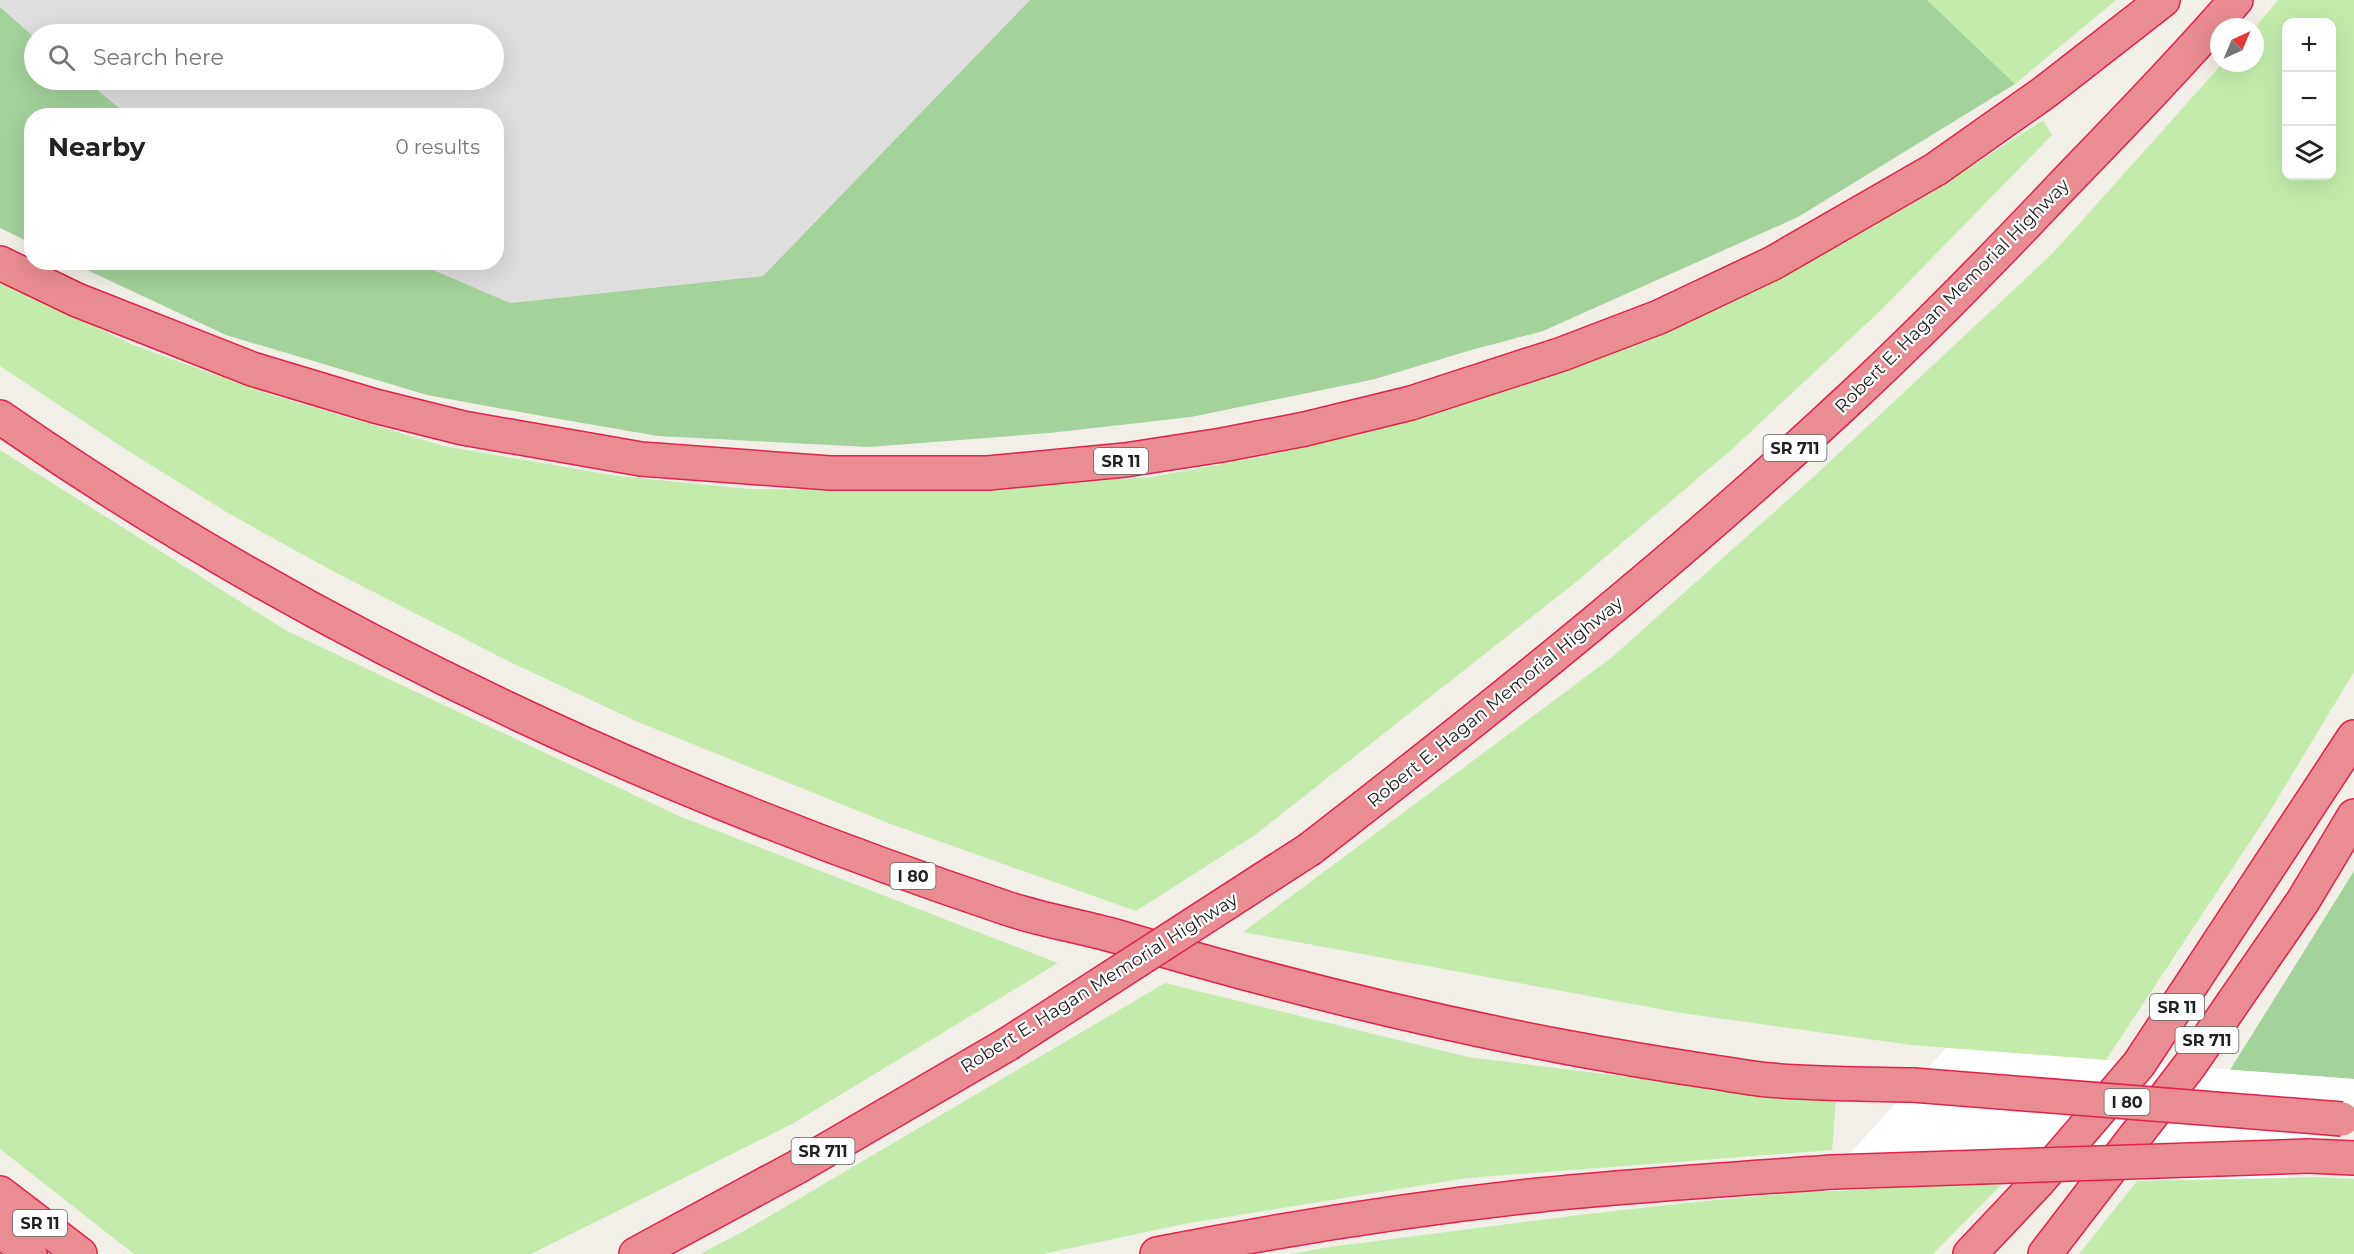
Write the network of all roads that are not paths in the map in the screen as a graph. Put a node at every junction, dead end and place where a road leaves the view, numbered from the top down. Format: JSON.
{"nodes":[{"id":1,"x":2163,"y":0,"type":"edge"},
{"id":2,"x":2236,"y":0,"type":"edge"},
{"id":3,"x":0,"y":263,"type":"edge"},
{"id":4,"x":0,"y":417,"type":"edge"},
{"id":5,"x":2354,"y":737,"type":"edge"},
{"id":6,"x":2354,"y":816,"type":"edge"},
{"id":7,"x":2348,"y":1119,"type":"edge"},
{"id":8,"x":2354,"y":1158,"type":"edge"},
{"id":9,"x":0,"y":1193,"type":"edge"},
{"id":10,"x":0,"y":1230,"type":"edge"},
{"id":11,"x":30,"y":1254,"type":"edge"},
{"id":12,"x":80,"y":1254,"type":"edge"},
{"id":13,"x":636,"y":1254,"type":"edge"},
{"id":14,"x":1157,"y":1254,"type":"edge"},
{"id":15,"x":1970,"y":1254,"type":"edge"},
{"id":16,"x":2045,"y":1254,"type":"edge"}],
"edges":[{"from":1,"to":3,"type":"highway","number":"SR 11"},
{"from":2,"to":13,"type":"highway","name":"Robert E. Hagan Memorial Highway","number":"SR 711","bridge":true},
{"from":4,"to":7,"type":"highway","number":"I 80","bridge":true},
{"from":5,"to":15,"type":"highway","number":"SR 11"},
{"from":6,"to":16,"type":"highway","number":"SR 711"},
{"from":8,"to":14,"type":"highway","bridge":true},
{"from":9,"to":12,"type":"highway","number":"SR 11"},
{"from":10,"to":11,"type":"highway"}]}
